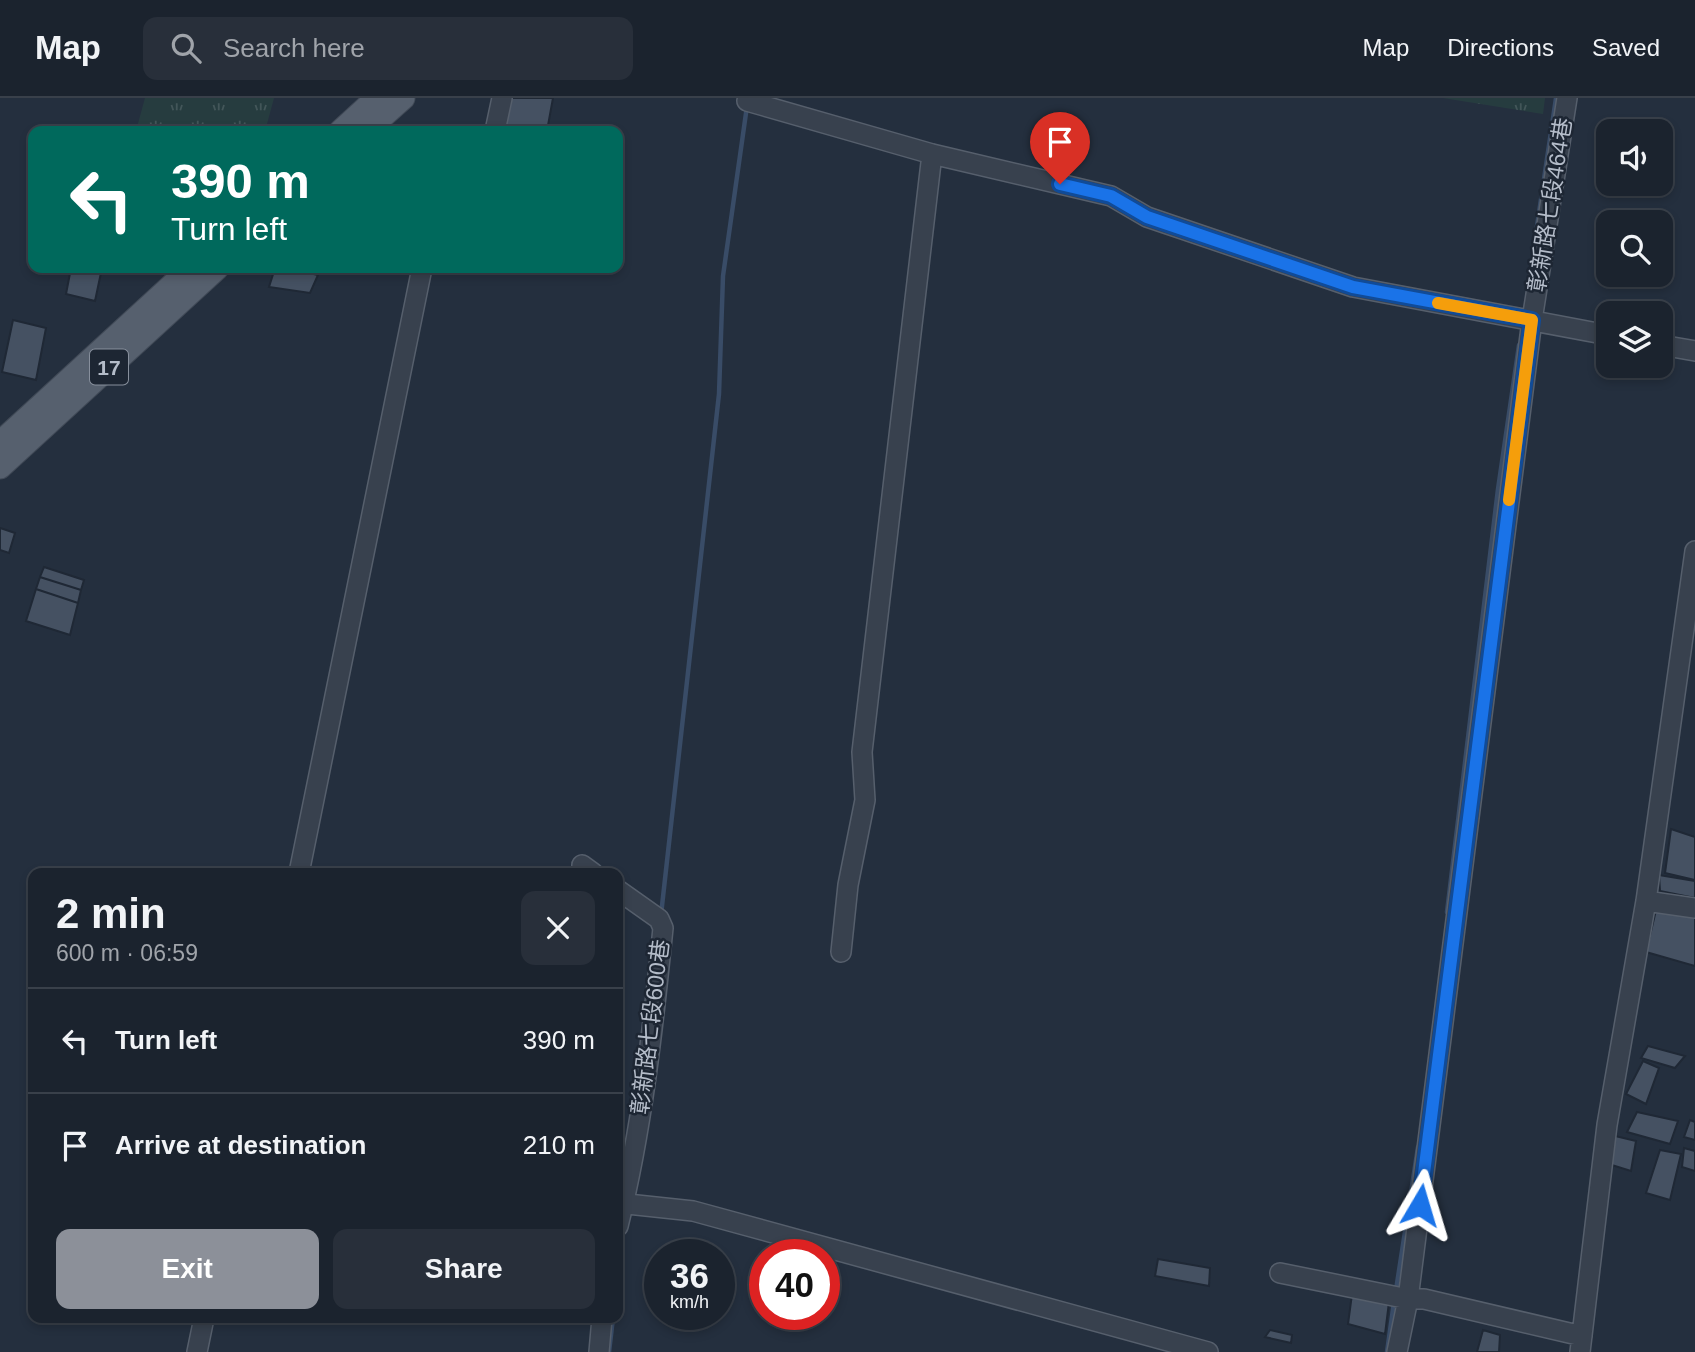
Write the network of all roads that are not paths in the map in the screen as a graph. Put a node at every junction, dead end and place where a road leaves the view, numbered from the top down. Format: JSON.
{"nodes":[{"id":1,"x":377,"y":98,"type":"edge"},
{"id":2,"x":403,"y":98,"type":"edge"},
{"id":3,"x":502,"y":98,"type":"edge"},
{"id":4,"x":1567,"y":98,"type":"edge"},
{"id":5,"x":747,"y":101,"type":"dead end"},
{"id":6,"x":346,"y":126,"type":"edge"},
{"id":7,"x":372,"y":126,"type":"edge"},
{"id":8,"x":496,"y":126,"type":"edge"},
{"id":9,"x":932,"y":154,"type":"junction"},
{"id":10,"x":186,"y":273,"type":"edge"},
{"id":11,"x":212,"y":273,"type":"edge"},
{"id":12,"x":421,"y":273,"type":"edge"},
{"id":13,"x":1532,"y":320,"type":"junction"},
{"id":14,"x":1596,"y":333,"type":"edge"},
{"id":15,"x":1673,"y":347,"type":"edge"},
{"id":16,"x":1695,"y":351,"type":"edge"},
{"id":17,"x":0,"y":443,"type":"edge"},
{"id":18,"x":0,"y":467,"type":"edge"},
{"id":19,"x":1695,"y":551,"type":"edge"},
{"id":20,"x":300,"y":868,"type":"edge"},
{"id":21,"x":623,"y":894,"type":"edge"},
{"id":22,"x":1646,"y":901,"type":"junction"},
{"id":23,"x":1695,"y":908,"type":"edge"},
{"id":24,"x":841,"y":952,"type":"dead end"},
{"id":25,"x":623,"y":1195,"type":"edge"},
{"id":26,"x":623,"y":1204,"type":"edge"},
{"id":27,"x":1280,"y":1273,"type":"dead end"},
{"id":28,"x":1409,"y":1299,"type":"junction"},
{"id":29,"x":203,"y":1323,"type":"edge"},
{"id":30,"x":602,"y":1323,"type":"edge"},
{"id":31,"x":1581,"y":1344,"type":"edge"},
{"id":32,"x":197,"y":1352,"type":"edge"},
{"id":33,"x":599,"y":1352,"type":"edge"},
{"id":34,"x":1208,"y":1352,"type":"edge"},
{"id":35,"x":1397,"y":1352,"type":"edge"}],
"edges":[{"from":1,"to":6,"type":"main road"},
{"from":2,"to":7,"type":"main road"},
{"from":3,"to":8,"type":"street"},
{"from":4,"to":13,"type":"street","name":"彰新路七段464巷"},
{"from":5,"to":9,"type":"street"},
{"from":9,"to":13,"type":"street"},
{"from":9,"to":24,"type":"street"},
{"from":10,"to":17,"type":"main road","number":"17"},
{"from":11,"to":18,"type":"main road","number":"17"},
{"from":12,"to":20,"type":"street"},
{"from":13,"to":14,"type":"street"},
{"from":13,"to":28,"type":"street","name":"彰新路七段464巷"},
{"from":15,"to":16,"type":"street"},
{"from":19,"to":22,"type":"street"},
{"from":21,"to":25,"type":"street","name":"彰新路七段600巷"},
{"from":22,"to":23,"type":"street"},
{"from":22,"to":31,"type":"street"},
{"from":26,"to":34,"type":"street"},
{"from":27,"to":28,"type":"street"},
{"from":28,"to":31,"type":"street"},
{"from":28,"to":35,"type":"street","name":"彰新路七段464巷"},
{"from":29,"to":32,"type":"street"},
{"from":30,"to":33,"type":"street"}]}
